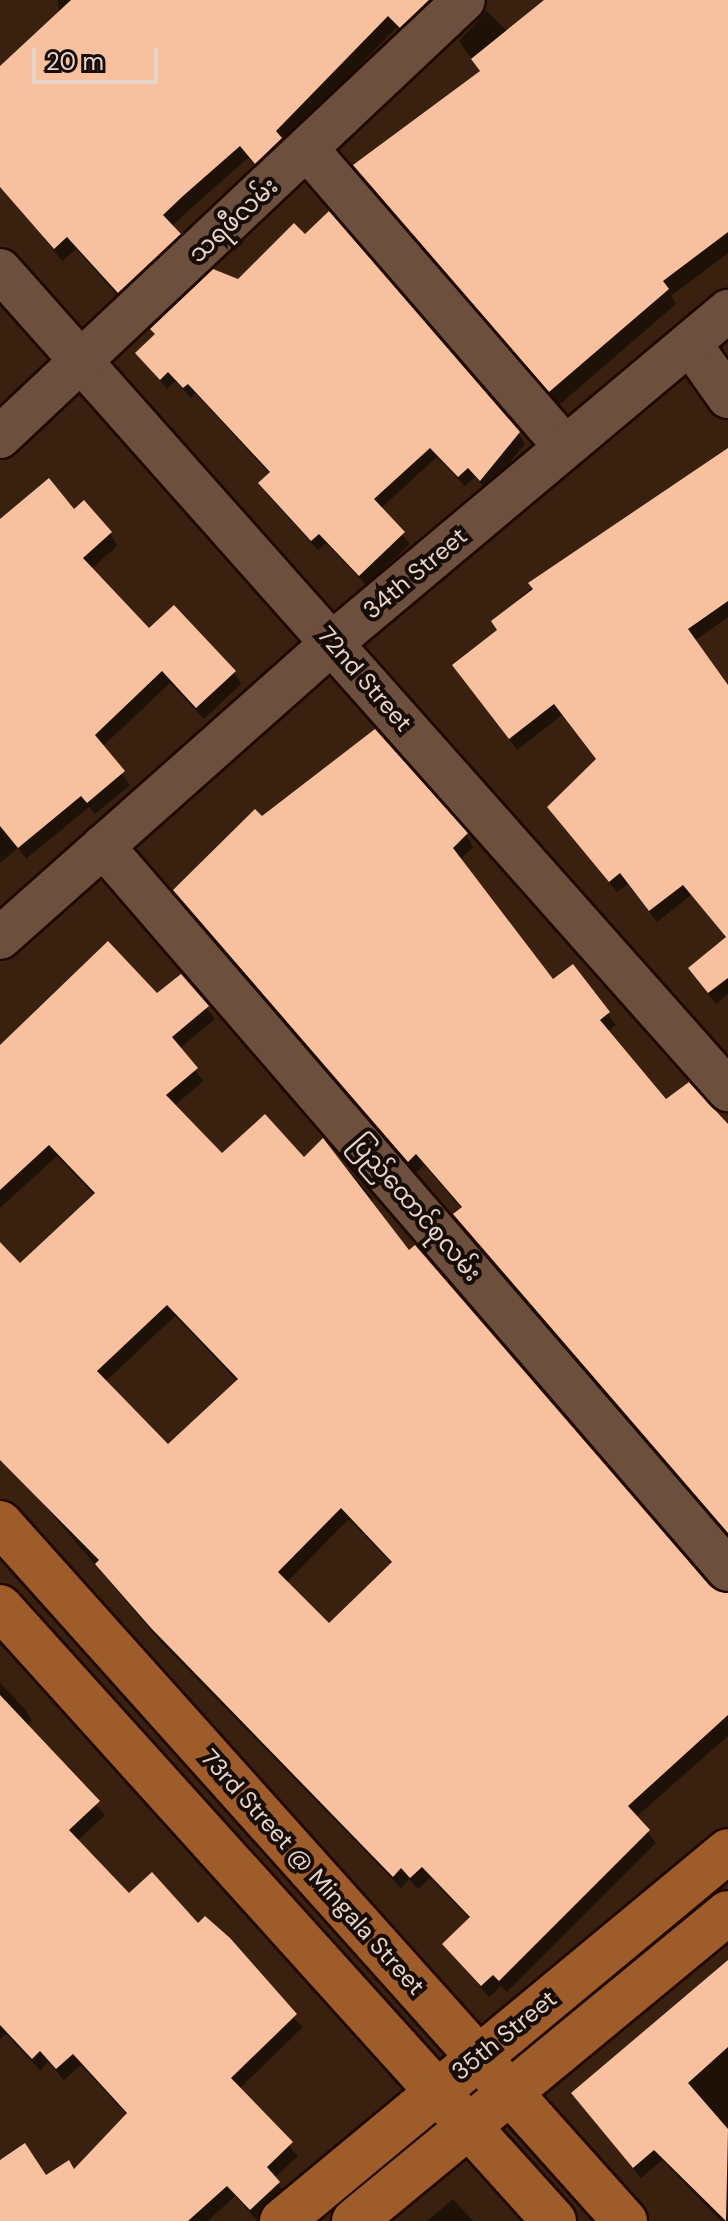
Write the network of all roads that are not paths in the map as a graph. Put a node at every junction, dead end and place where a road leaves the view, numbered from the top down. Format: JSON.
{"nodes":[{"id":1,"x":464,"y":0,"type":"edge"},
{"id":2,"x":307,"y":149,"type":"junction"},
{"id":3,"x":0,"y":270,"type":"edge"},
{"id":4,"x":728,"y":311,"type":"edge"},
{"id":5,"x":690,"y":343,"type":"junction"},
{"id":6,"x":84,"y":362,"type":"junction"},
{"id":7,"x":728,"y":397,"type":"edge"},
{"id":8,"x":0,"y":437,"type":"edge"},
{"id":9,"x":565,"y":447,"type":"junction"},
{"id":10,"x":332,"y":643,"type":"junction"},
{"id":11,"x":103,"y":846,"type":"junction"},
{"id":12,"x":0,"y":938,"type":"edge"},
{"id":13,"x":728,"y":1090,"type":"edge"},
{"id":14,"x":0,"y":1523,"type":"edge"},
{"id":15,"x":728,"y":1570,"type":"edge"},
{"id":16,"x":0,"y":1607,"type":"edge"},
{"id":17,"x":728,"y":1851,"type":"edge"},
{"id":18,"x":728,"y":1913,"type":"edge"},
{"id":19,"x":478,"y":2055,"type":"junction"},
{"id":20,"x":437,"y":2089,"type":"junction"},
{"id":21,"x":511,"y":2091,"type":"junction"},
{"id":22,"x":469,"y":2125,"type":"junction"},
{"id":23,"x":282,"y":2221,"type":"edge"},
{"id":24,"x":354,"y":2221,"type":"edge"},
{"id":25,"x":554,"y":2221,"type":"edge"},
{"id":26,"x":625,"y":2221,"type":"edge"}],
"edges":[{"from":1,"to":2,"type":"street","name":"သရဖီလမ်း"},
{"from":2,"to":6,"type":"street","name":"သရဖီလမ်း"},
{"from":2,"to":9,"type":"street"},
{"from":3,"to":6,"type":"street","name":"72nd Street"},
{"from":4,"to":5,"type":"street","name":"34th Street"},
{"from":5,"to":7,"type":"street"},
{"from":5,"to":9,"type":"street","name":"34th Street"},
{"from":6,"to":8,"type":"street","name":"သရဖီလမ်း"},
{"from":6,"to":10,"type":"street","name":"72nd Street"},
{"from":9,"to":10,"type":"street","name":"34th Street"},
{"from":10,"to":11,"type":"street","name":"34th Street"},
{"from":10,"to":13,"type":"street","name":"72nd Street"},
{"from":11,"to":12,"type":"street","name":"34th Street"},
{"from":11,"to":15,"type":"street","name":"ပြည်ထောင်စုလမ်း"},
{"from":14,"to":19,"type":"main road","name":"73rd Street @ Mingala Street"},
{"from":16,"to":20,"type":"main road"},
{"from":17,"to":19,"type":"main road","name":"35th Street"},
{"from":18,"to":21,"type":"main road","name":"35th Street"},
{"from":19,"to":20,"type":"main road","name":"35th Street"},
{"from":19,"to":21,"type":"main road","name":"73rd Street @ Mingala Street"},
{"from":20,"to":22,"type":"main road"},
{"from":20,"to":23,"type":"main road","name":"35th Street"},
{"from":21,"to":22,"type":"main road","name":"35th Street"},
{"from":21,"to":26,"type":"main road","name":"73rd Street @ Mingala Street"},
{"from":22,"to":24,"type":"main road","name":"35th Street"},
{"from":22,"to":25,"type":"main road"}]}
